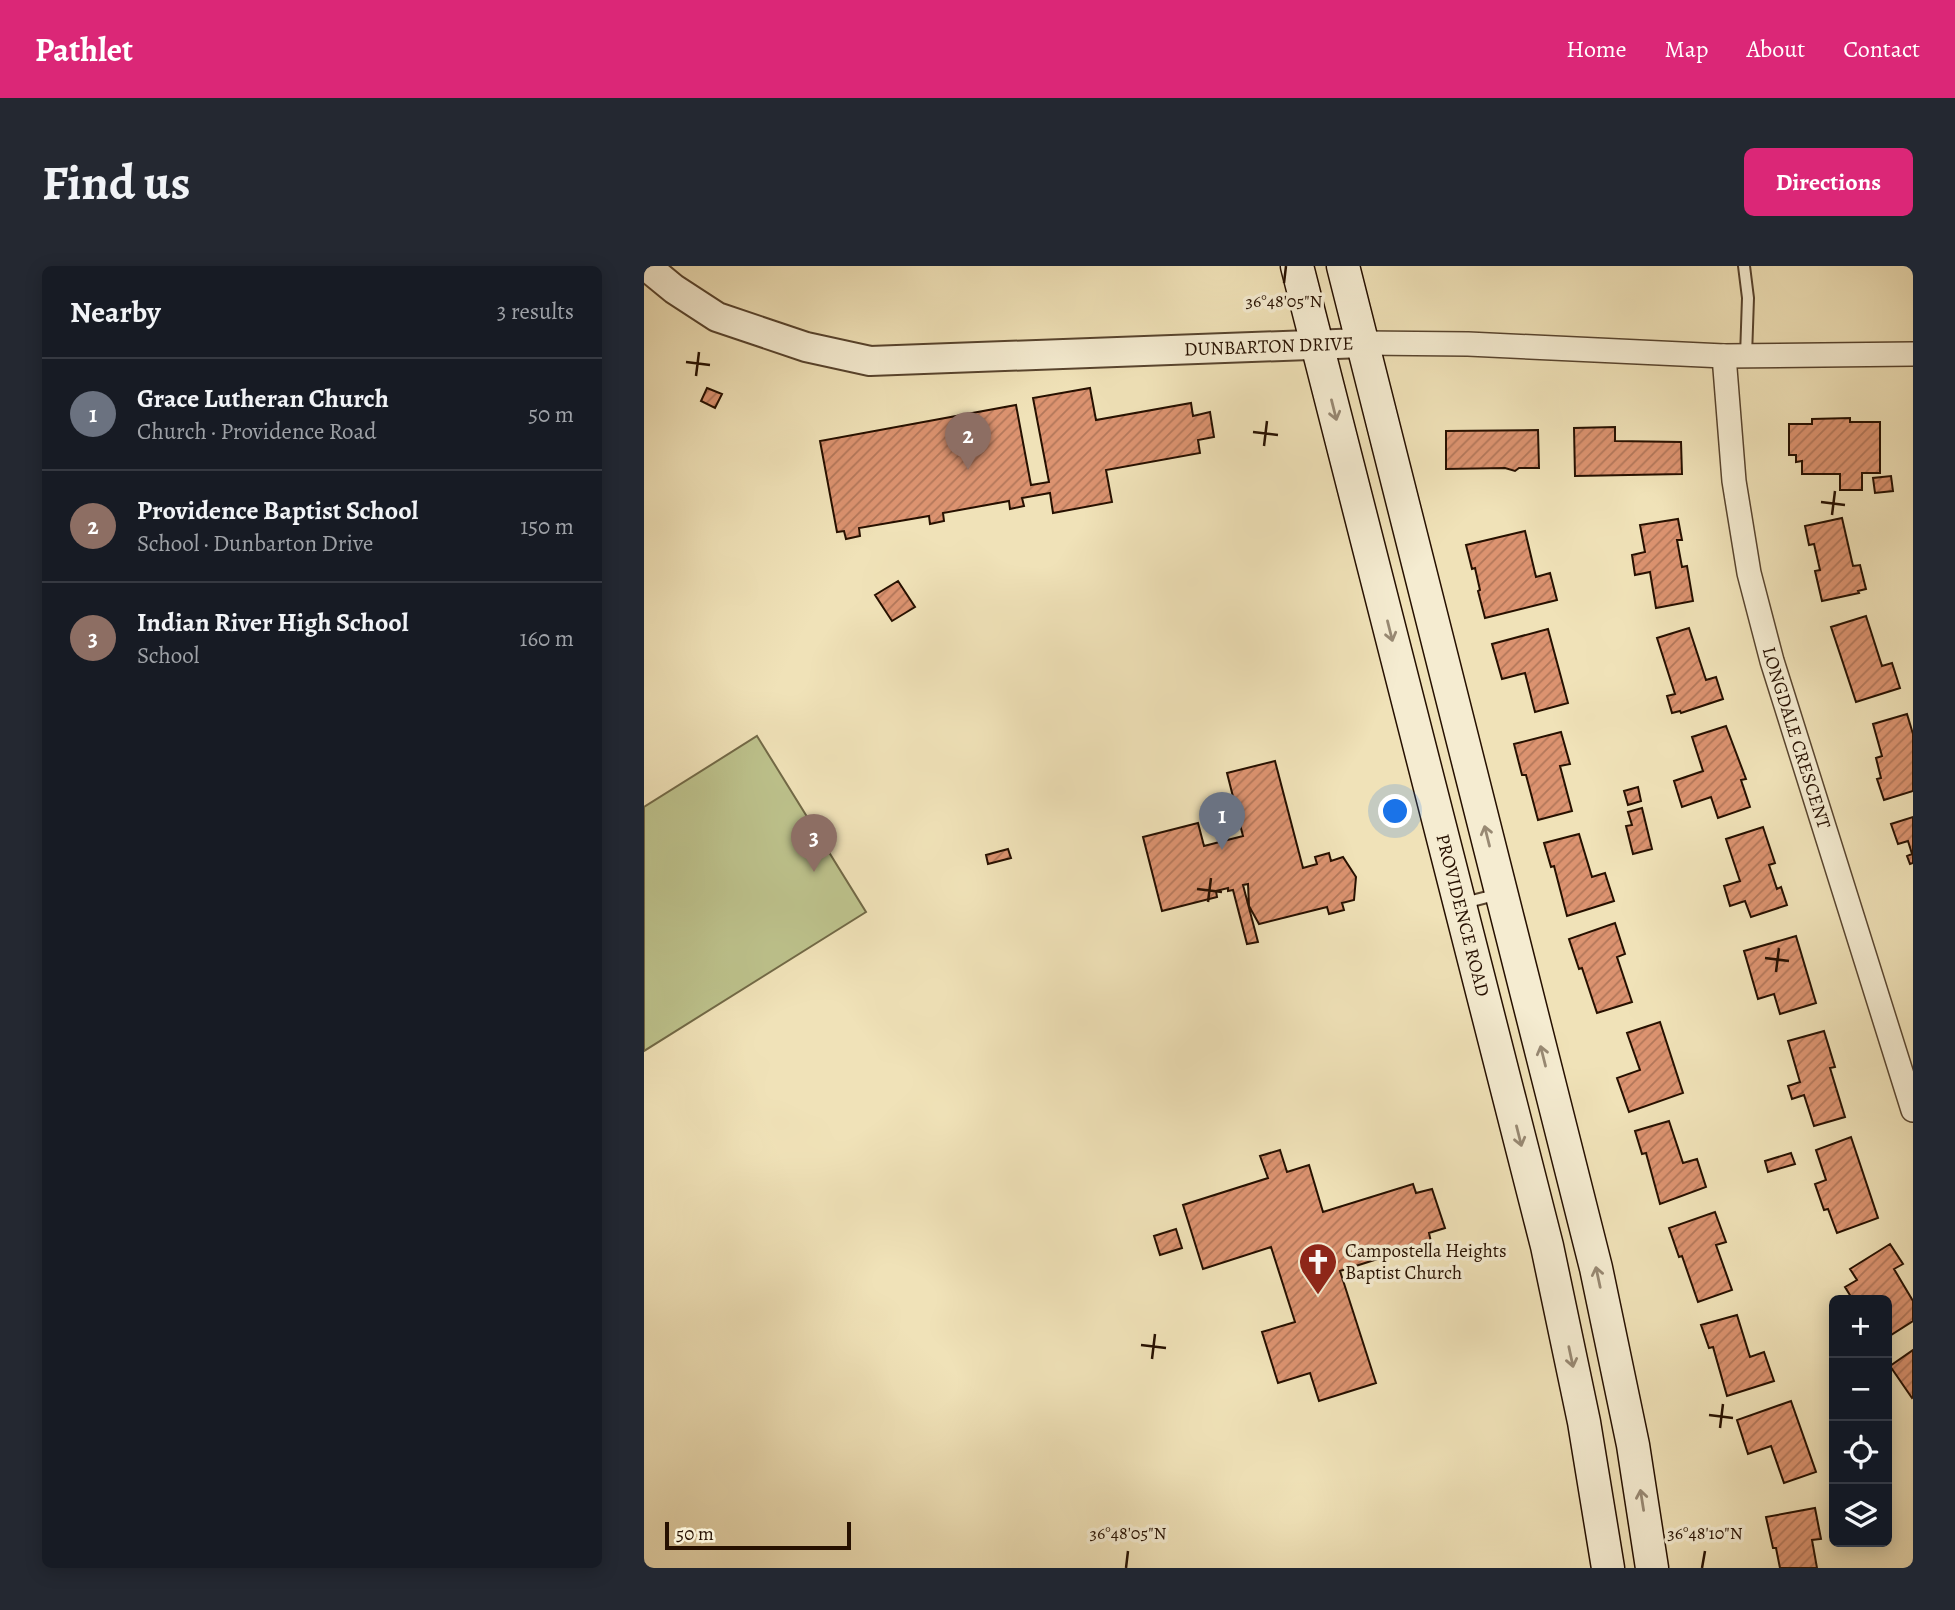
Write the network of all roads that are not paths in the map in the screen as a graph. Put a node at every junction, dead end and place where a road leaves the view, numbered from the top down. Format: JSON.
{"nodes":[{"id":1,"x":646,"y":266,"type":"edge"},
{"id":2,"x":1297,"y":266,"type":"edge"},
{"id":3,"x":1343,"y":266,"type":"edge"},
{"id":4,"x":1744,"y":266,"type":"edge"},
{"id":5,"x":1363,"y":343,"type":"junction"},
{"id":6,"x":1317,"y":344,"type":"junction"},
{"id":7,"x":1913,"y":354,"type":"edge"},
{"id":8,"x":1735,"y":356,"type":"junction"},
{"id":9,"x":1502,"y":894,"type":"junction"},
{"id":10,"x":1460,"y":904,"type":"junction"},
{"id":11,"x":1913,"y":1110,"type":"edge"},
{"id":12,"x":1608,"y":1568,"type":"edge"},
{"id":13,"x":1651,"y":1568,"type":"edge"}],
"edges":[{"from":1,"to":6,"type":"street","name":"DUNBARTON DRIVE"},
{"from":2,"to":6,"type":"main road","name":"PROVIDENCE ROAD"},
{"from":3,"to":5,"type":"main road"},
{"from":4,"to":8,"type":"lane"},
{"from":5,"to":6,"type":"street","name":"DUNBARTON DRIVE"},
{"from":5,"to":8,"type":"street","name":"DUNBARTON DRIVE"},
{"from":9,"to":5,"type":"main road","one_way":true},
{"from":6,"to":10,"type":"main road","name":"PROVIDENCE ROAD","one_way":true},
{"from":7,"to":8,"type":"street","name":"DUNBARTON DRIVE"},
{"from":8,"to":11,"type":"street","name":"LONGDALE CRESCENT"},
{"from":9,"to":10,"type":"lane"},
{"from":13,"to":9,"type":"main road","one_way":true},
{"from":10,"to":12,"type":"main road","name":"PROVIDENCE ROAD","one_way":true}]}
